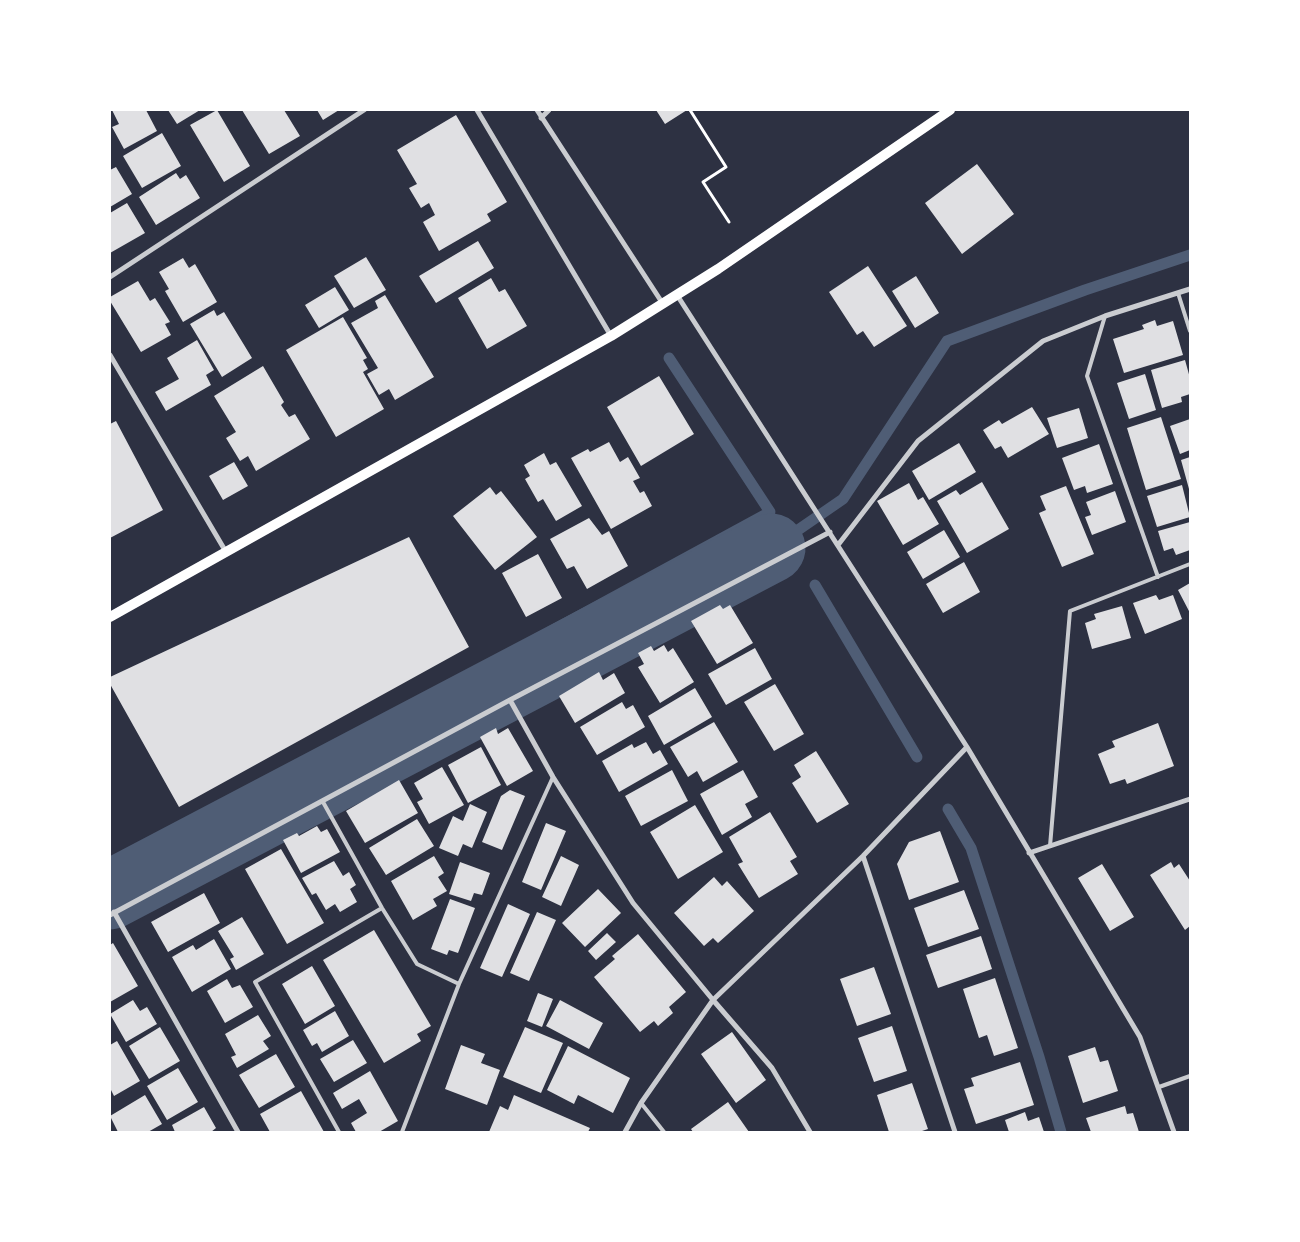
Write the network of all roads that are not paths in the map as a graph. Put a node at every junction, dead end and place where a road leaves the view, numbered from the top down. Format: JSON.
{"nodes":[{"id":1,"x":364,"y":110,"type":"edge"},
{"id":2,"x":477,"y":110,"type":"edge"},
{"id":3,"x":537,"y":110,"type":"edge"},
{"id":4,"x":549,"y":110,"type":"edge"},
{"id":5,"x":950,"y":110,"type":"edge"},
{"id":6,"x":541,"y":118,"type":"junction"},
{"id":7,"x":110,"y":278,"type":"edge"},
{"id":8,"x":1190,"y":289,"type":"edge"},
{"id":9,"x":1178,"y":292,"type":"junction"},
{"id":10,"x":677,"y":295,"type":"junction"},
{"id":11,"x":663,"y":304,"type":"junction"},
{"id":12,"x":1105,"y":316,"type":"junction"},
{"id":13,"x":1190,"y":331,"type":"edge"},
{"id":14,"x":611,"y":336,"type":"junction"},
{"id":15,"x":110,"y":355,"type":"edge"},
{"id":16,"x":830,"y":532,"type":"junction"},
{"id":17,"x":838,"y":545,"type":"junction"},
{"id":18,"x":226,"y":552,"type":"junction"},
{"id":19,"x":1190,"y":564,"type":"edge"},
{"id":20,"x":1158,"y":576,"type":"junction"},
{"id":21,"x":110,"y":617,"type":"edge"},
{"id":22,"x":510,"y":700,"type":"junction"},
{"id":23,"x":967,"y":747,"type":"junction"},
{"id":24,"x":553,"y":777,"type":"junction"},
{"id":25,"x":1190,"y":799,"type":"edge"},
{"id":26,"x":323,"y":802,"type":"junction"},
{"id":27,"x":1050,"y":846,"type":"junction"},
{"id":28,"x":1029,"y":853,"type":"junction"},
{"id":29,"x":863,"y":856,"type":"junction"},
{"id":30,"x":382,"y":908,"type":"junction"},
{"id":31,"x":112,"y":913,"type":"edge"},
{"id":32,"x":459,"y":984,"type":"junction"},
{"id":33,"x":713,"y":1000,"type":"junction"},
{"id":34,"x":1190,"y":1076,"type":"edge"},
{"id":35,"x":1159,"y":1087,"type":"junction"},
{"id":36,"x":641,"y":1103,"type":"junction"},
{"id":37,"x":238,"y":1132,"type":"edge"},
{"id":38,"x":339,"y":1132,"type":"edge"},
{"id":39,"x":402,"y":1132,"type":"edge"},
{"id":40,"x":625,"y":1132,"type":"edge"},
{"id":41,"x":664,"y":1132,"type":"edge"},
{"id":42,"x":810,"y":1132,"type":"edge"},
{"id":43,"x":955,"y":1132,"type":"edge"},
{"id":44,"x":1174,"y":1132,"type":"edge"}],
"edges":[{"from":1,"to":7,"type":"street"},
{"from":2,"to":14,"type":"street"},
{"from":3,"to":6,"type":"street"},
{"from":4,"to":6,"type":"street"},
{"from":5,"to":10,"type":"main road"},
{"from":6,"to":11,"type":"street"},
{"from":8,"to":9,"type":"street"},
{"from":9,"to":12,"type":"street"},
{"from":9,"to":13,"type":"lane"},
{"from":10,"to":11,"type":"main road"},
{"from":10,"to":16,"type":"street"},
{"from":11,"to":14,"type":"main road"},
{"from":12,"to":17,"type":"street"},
{"from":12,"to":20,"type":"lane"},
{"from":14,"to":18,"type":"main road"},
{"from":15,"to":18,"type":"street"},
{"from":16,"to":17,"type":"street"},
{"from":16,"to":22,"type":"street"},
{"from":17,"to":23,"type":"street"},
{"from":18,"to":21,"type":"main road"},
{"from":19,"to":20,"type":"lane"},
{"from":20,"to":27,"type":"lane"},
{"from":22,"to":24,"type":"street"},
{"from":22,"to":26,"type":"street"},
{"from":23,"to":28,"type":"street"},
{"from":23,"to":29,"type":"street"},
{"from":24,"to":32,"type":"lane"},
{"from":24,"to":33,"type":"street"},
{"from":25,"to":27,"type":"street"},
{"from":26,"to":30,"type":"lane"},
{"from":26,"to":31,"type":"street"},
{"from":27,"to":28,"type":"street"},
{"from":28,"to":35,"type":"street"},
{"from":29,"to":33,"type":"street"},
{"from":29,"to":43,"type":"street"},
{"from":30,"to":32,"type":"lane"},
{"from":30,"to":38,"type":"lane"},
{"from":31,"to":37,"type":"street"},
{"from":32,"to":39,"type":"lane"},
{"from":33,"to":36,"type":"street"},
{"from":33,"to":42,"type":"street"},
{"from":34,"to":35,"type":"lane"},
{"from":35,"to":44,"type":"street"},
{"from":36,"to":40,"type":"street"},
{"from":36,"to":41,"type":"lane"}]}
